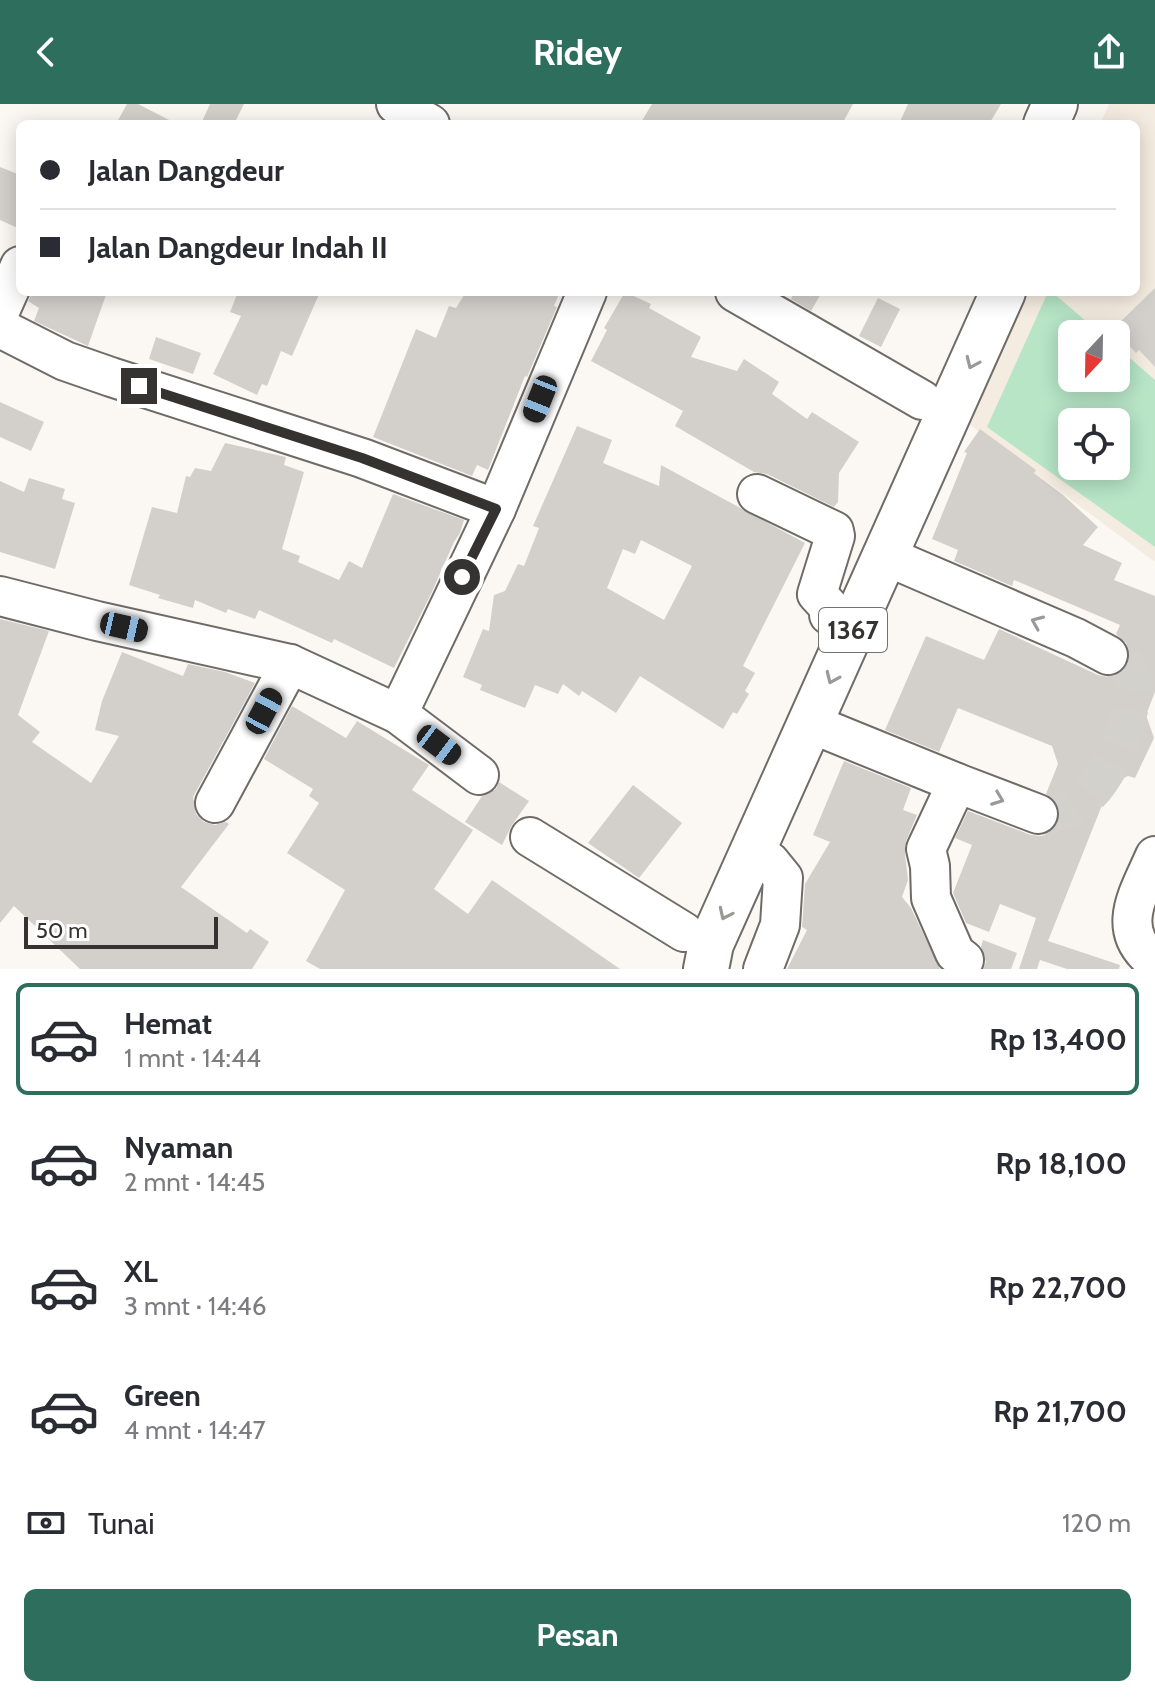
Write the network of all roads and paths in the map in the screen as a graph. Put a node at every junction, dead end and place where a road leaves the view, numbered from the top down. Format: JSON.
{"nodes":[{"id":1,"x":16,"y":275,"type":"edge"},
{"id":2,"x":585,"y":296,"type":"edge"},
{"id":3,"x":742,"y":296,"type":"edge"},
{"id":4,"x":968,"y":296,"type":"edge"},
{"id":5,"x":1001,"y":296,"type":"edge"},
{"id":6,"x":0,"y":311,"type":"edge"},
{"id":7,"x":0,"y":328,"type":"edge"},
{"id":8,"x":922,"y":400,"type":"junction"},
{"id":9,"x":757,"y":494,"type":"dead end"},
{"id":10,"x":496,"y":509,"type":"junction"},
{"id":11,"x":886,"y":556,"type":"junction"},
{"id":12,"x":0,"y":596,"type":"edge"},
{"id":13,"x":829,"y":615,"type":"junction"},
{"id":14,"x":1108,"y":655,"type":"tunnel mouth"},
{"id":15,"x":290,"y":664,"type":"junction"},
{"id":16,"x":398,"y":714,"type":"junction"},
{"id":17,"x":812,"y":724,"type":"junction"},
{"id":18,"x":479,"y":775,"type":"dead end"},
{"id":19,"x":957,"y":783,"type":"junction"},
{"id":20,"x":215,"y":803,"type":"dead end"},
{"id":21,"x":1038,"y":814,"type":"tunnel mouth"},
{"id":22,"x":530,"y":837,"type":"dead end"},
{"id":23,"x":754,"y":851,"type":"junction"},
{"id":24,"x":1155,"y":856,"type":"edge"},
{"id":25,"x":679,"y":950,"type":"edge"},
{"id":26,"x":964,"y":960,"type":"dead end"},
{"id":27,"x":1155,"y":962,"type":"edge"},
{"id":28,"x":706,"y":969,"type":"edge"},
{"id":29,"x":763,"y":969,"type":"edge"}],
"edges":[{"from":1,"to":6,"type":"street"},
{"from":2,"to":10,"type":"street"},
{"from":3,"to":8,"type":"street"},
{"from":4,"to":8,"type":"main road","number":"1367"},
{"from":5,"to":11,"type":"main road","number":"1367","one_way":true},
{"from":7,"to":10,"type":"street"},
{"from":8,"to":13,"type":"main road","number":"1367"},
{"from":9,"to":13,"type":"street"},
{"from":10,"to":16,"type":"street"},
{"from":14,"to":11,"type":"street","one_way":true},
{"from":11,"to":17,"type":"main road","number":"1367","one_way":true},
{"from":12,"to":15,"type":"street"},
{"from":13,"to":25,"type":"main road","number":"1367"},
{"from":15,"to":16,"type":"street"},
{"from":15,"to":20,"type":"street"},
{"from":16,"to":18,"type":"street"},
{"from":17,"to":19,"type":"street"},
{"from":17,"to":23,"type":"main road","number":"1367"},
{"from":19,"to":21,"type":"street","one_way":true},
{"from":19,"to":26,"type":"street"},
{"from":22,"to":25,"type":"street"},
{"from":23,"to":28,"type":"main road","number":"1367","one_way":true},
{"from":23,"to":29,"type":"street"},
{"from":24,"to":27,"type":"street"}]}
